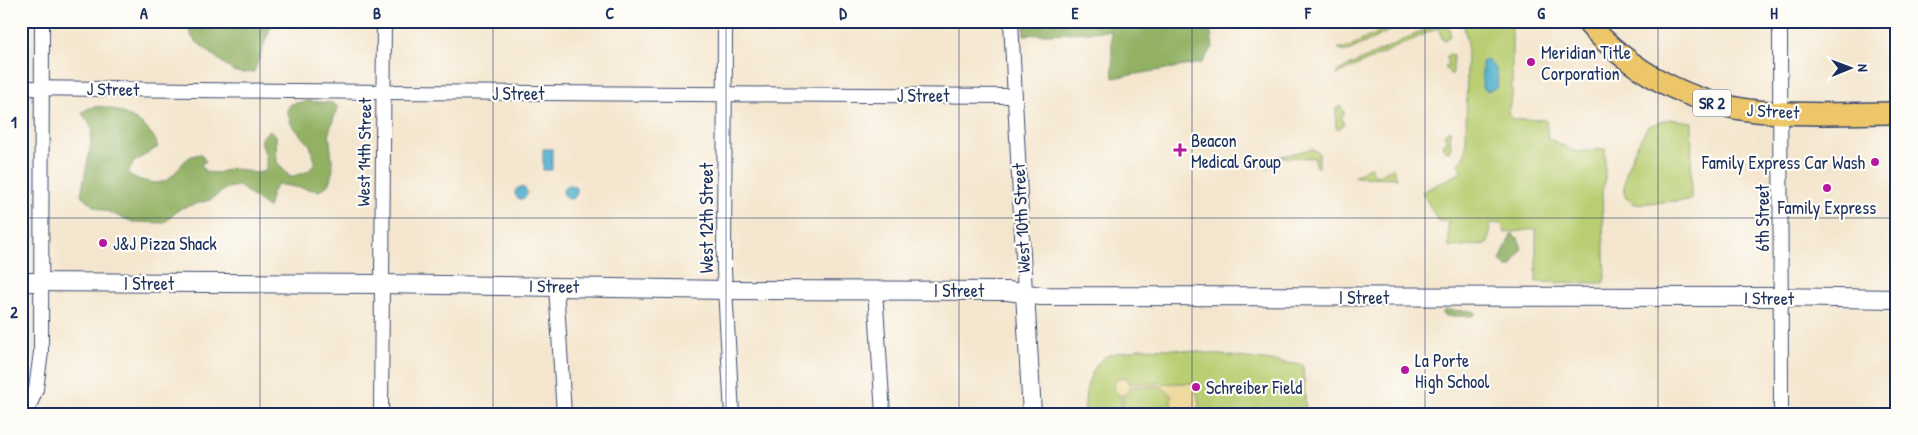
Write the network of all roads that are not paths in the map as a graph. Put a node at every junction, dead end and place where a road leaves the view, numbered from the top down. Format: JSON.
{"nodes":[{"id":1,"x":42,"y":21,"type":"edge"},
{"id":2,"x":384,"y":21,"type":"edge"},
{"id":3,"x":725,"y":21,"type":"edge"},
{"id":4,"x":1011,"y":21,"type":"edge"},
{"id":5,"x":1586,"y":21,"type":"edge"},
{"id":6,"x":1780,"y":21,"type":"edge"},
{"id":7,"x":21,"y":88,"type":"edge"},
{"id":8,"x":42,"y":88,"type":"junction"},
{"id":9,"x":384,"y":92,"type":"junction"},
{"id":10,"x":725,"y":94,"type":"junction"},
{"id":11,"x":1014,"y":96,"type":"junction"},
{"id":12,"x":1780,"y":113,"type":"junction"},
{"id":13,"x":1897,"y":113,"type":"edge"},
{"id":14,"x":21,"y":282,"type":"edge"},
{"id":15,"x":41,"y":282,"type":"junction"},
{"id":16,"x":381,"y":284,"type":"junction"},
{"id":17,"x":556,"y":286,"type":"junction"},
{"id":18,"x":725,"y":290,"type":"junction"},
{"id":19,"x":875,"y":290,"type":"junction"},
{"id":20,"x":1025,"y":293,"type":"junction"},
{"id":21,"x":1781,"y":297,"type":"junction"},
{"id":22,"x":1897,"y":299,"type":"edge"},
{"id":23,"x":26,"y":414,"type":"edge"},
{"id":24,"x":381,"y":414,"type":"edge"},
{"id":25,"x":564,"y":414,"type":"edge"},
{"id":26,"x":732,"y":414,"type":"edge"},
{"id":27,"x":882,"y":414,"type":"edge"},
{"id":28,"x":1032,"y":414,"type":"edge"},
{"id":29,"x":1781,"y":414,"type":"edge"}],
"edges":[{"from":1,"to":8,"type":"street"},
{"from":2,"to":9,"type":"street","name":"West 14th Street"},
{"from":3,"to":10,"type":"street","name":"West 12th Street"},
{"from":4,"to":11,"type":"street","name":"West 10th Street"},
{"from":5,"to":12,"type":"main road","name":"J Street","number":"SR 2"},
{"from":6,"to":12,"type":"street","name":"6th Street"},
{"from":7,"to":8,"type":"street","name":"J Street"},
{"from":8,"to":9,"type":"street","name":"J Street"},
{"from":8,"to":15,"type":"street"},
{"from":9,"to":10,"type":"street","name":"J Street"},
{"from":9,"to":16,"type":"street","name":"West 14th Street"},
{"from":10,"to":11,"type":"street","name":"J Street"},
{"from":10,"to":18,"type":"street","name":"West 12th Street"},
{"from":11,"to":20,"type":"street","name":"West 10th Street"},
{"from":12,"to":13,"type":"main road","name":"J Street","number":"SR 2"},
{"from":12,"to":21,"type":"street","name":"6th Street"},
{"from":14,"to":15,"type":"street","name":"I Street"},
{"from":15,"to":16,"type":"street","name":"I Street"},
{"from":15,"to":23,"type":"street"},
{"from":16,"to":17,"type":"street","name":"I Street"},
{"from":16,"to":24,"type":"street","name":"West 14th Street"},
{"from":17,"to":18,"type":"street","name":"I Street"},
{"from":17,"to":25,"type":"street"},
{"from":18,"to":19,"type":"street","name":"I Street"},
{"from":18,"to":26,"type":"street","name":"West 12th Street"},
{"from":19,"to":20,"type":"street","name":"I Street"},
{"from":19,"to":27,"type":"street"},
{"from":20,"to":21,"type":"street","name":"I Street"},
{"from":20,"to":28,"type":"street","name":"West 10th Street"},
{"from":21,"to":22,"type":"street","name":"I Street"},
{"from":21,"to":29,"type":"street","name":"6th Street"}]}
